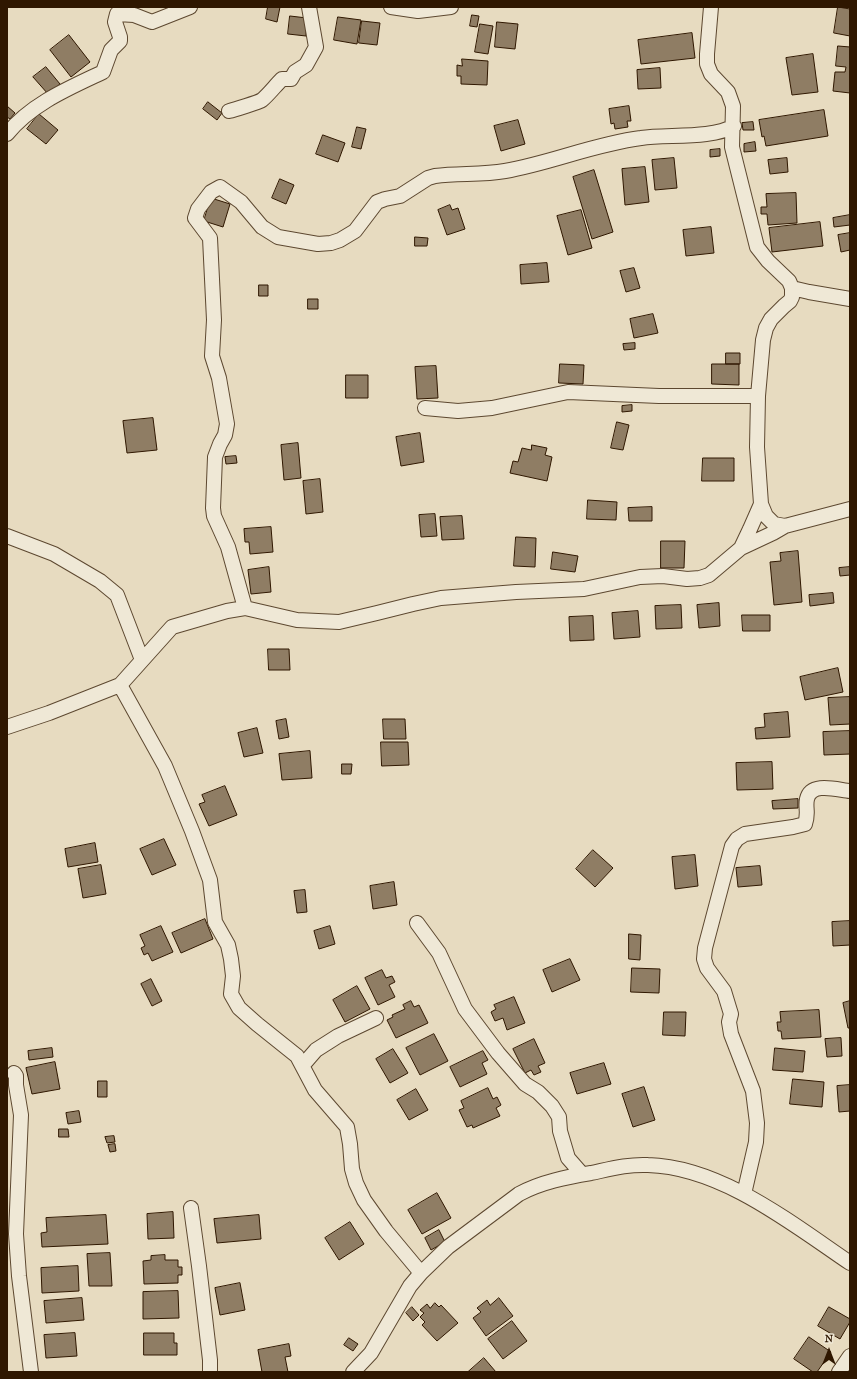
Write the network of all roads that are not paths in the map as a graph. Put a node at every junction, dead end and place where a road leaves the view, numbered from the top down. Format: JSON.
{"nodes":[{"id":1,"x":190,"y":7,"type":"edge"},
{"id":2,"x":309,"y":7,"type":"edge"},
{"id":3,"x":391,"y":7,"type":"edge"},
{"id":4,"x":451,"y":7,"type":"edge"},
{"id":5,"x":711,"y":7,"type":"edge"},
{"id":6,"x":229,"y":111,"type":"dead end"},
{"id":7,"x":734,"y":126,"type":"junction"},
{"id":8,"x":7,"y":134,"type":"edge"},
{"id":9,"x":792,"y":288,"type":"junction"},
{"id":10,"x":850,"y":299,"type":"edge"},
{"id":11,"x":758,"y":396,"type":"junction"},
{"id":12,"x":425,"y":408,"type":"dead end"},
{"id":13,"x":761,"y":504,"type":"junction"},
{"id":14,"x":850,"y":509,"type":"edge"},
{"id":15,"x":785,"y":526,"type":"junction"},
{"id":16,"x":7,"y":536,"type":"edge"},
{"id":17,"x":741,"y":548,"type":"junction"},
{"id":18,"x":245,"y":608,"type":"junction"},
{"id":19,"x":142,"y":660,"type":"junction"},
{"id":20,"x":120,"y":685,"type":"junction"},
{"id":21,"x":7,"y":727,"type":"edge"},
{"id":22,"x":850,"y":791,"type":"edge"},
{"id":23,"x":417,"y":923,"type":"dead end"},
{"id":24,"x":376,"y":1018,"type":"dead end"},
{"id":25,"x":303,"y":1065,"type":"junction"},
{"id":26,"x":14,"y":1073,"type":"dead end"},
{"id":27,"x":582,"y":1174,"type":"junction"},
{"id":28,"x":744,"y":1194,"type":"junction"},
{"id":29,"x":191,"y":1208,"type":"dead end"},
{"id":30,"x":850,"y":1263,"type":"edge"},
{"id":31,"x":421,"y":1273,"type":"junction"},
{"id":32,"x":850,"y":1356,"type":"edge"},
{"id":33,"x":31,"y":1372,"type":"edge"},
{"id":34,"x":210,"y":1372,"type":"edge"},
{"id":35,"x":353,"y":1372,"type":"edge"},
{"id":36,"x":839,"y":1372,"type":"edge"}],
"edges":[{"from":1,"to":8,"type":"street"},
{"from":2,"to":6,"type":"street"},
{"from":3,"to":4,"type":"street"},
{"from":5,"to":7,"type":"street"},
{"from":7,"to":9,"type":"street"},
{"from":7,"to":18,"type":"street"},
{"from":9,"to":10,"type":"street"},
{"from":9,"to":11,"type":"street"},
{"from":11,"to":12,"type":"street"},
{"from":11,"to":13,"type":"street"},
{"from":13,"to":15,"type":"street"},
{"from":13,"to":17,"type":"street"},
{"from":14,"to":15,"type":"street"},
{"from":15,"to":17,"type":"street"},
{"from":16,"to":19,"type":"street"},
{"from":17,"to":18,"type":"street"},
{"from":18,"to":19,"type":"street"},
{"from":19,"to":20,"type":"street"},
{"from":20,"to":21,"type":"street"},
{"from":20,"to":25,"type":"street"},
{"from":22,"to":28,"type":"street"},
{"from":23,"to":27,"type":"street"},
{"from":24,"to":25,"type":"street"},
{"from":25,"to":31,"type":"street"},
{"from":26,"to":33,"type":"street"},
{"from":27,"to":28,"type":"street"},
{"from":27,"to":31,"type":"street"},
{"from":28,"to":30,"type":"street"},
{"from":29,"to":34,"type":"street"},
{"from":31,"to":35,"type":"street"},
{"from":32,"to":36,"type":"street"}]}
